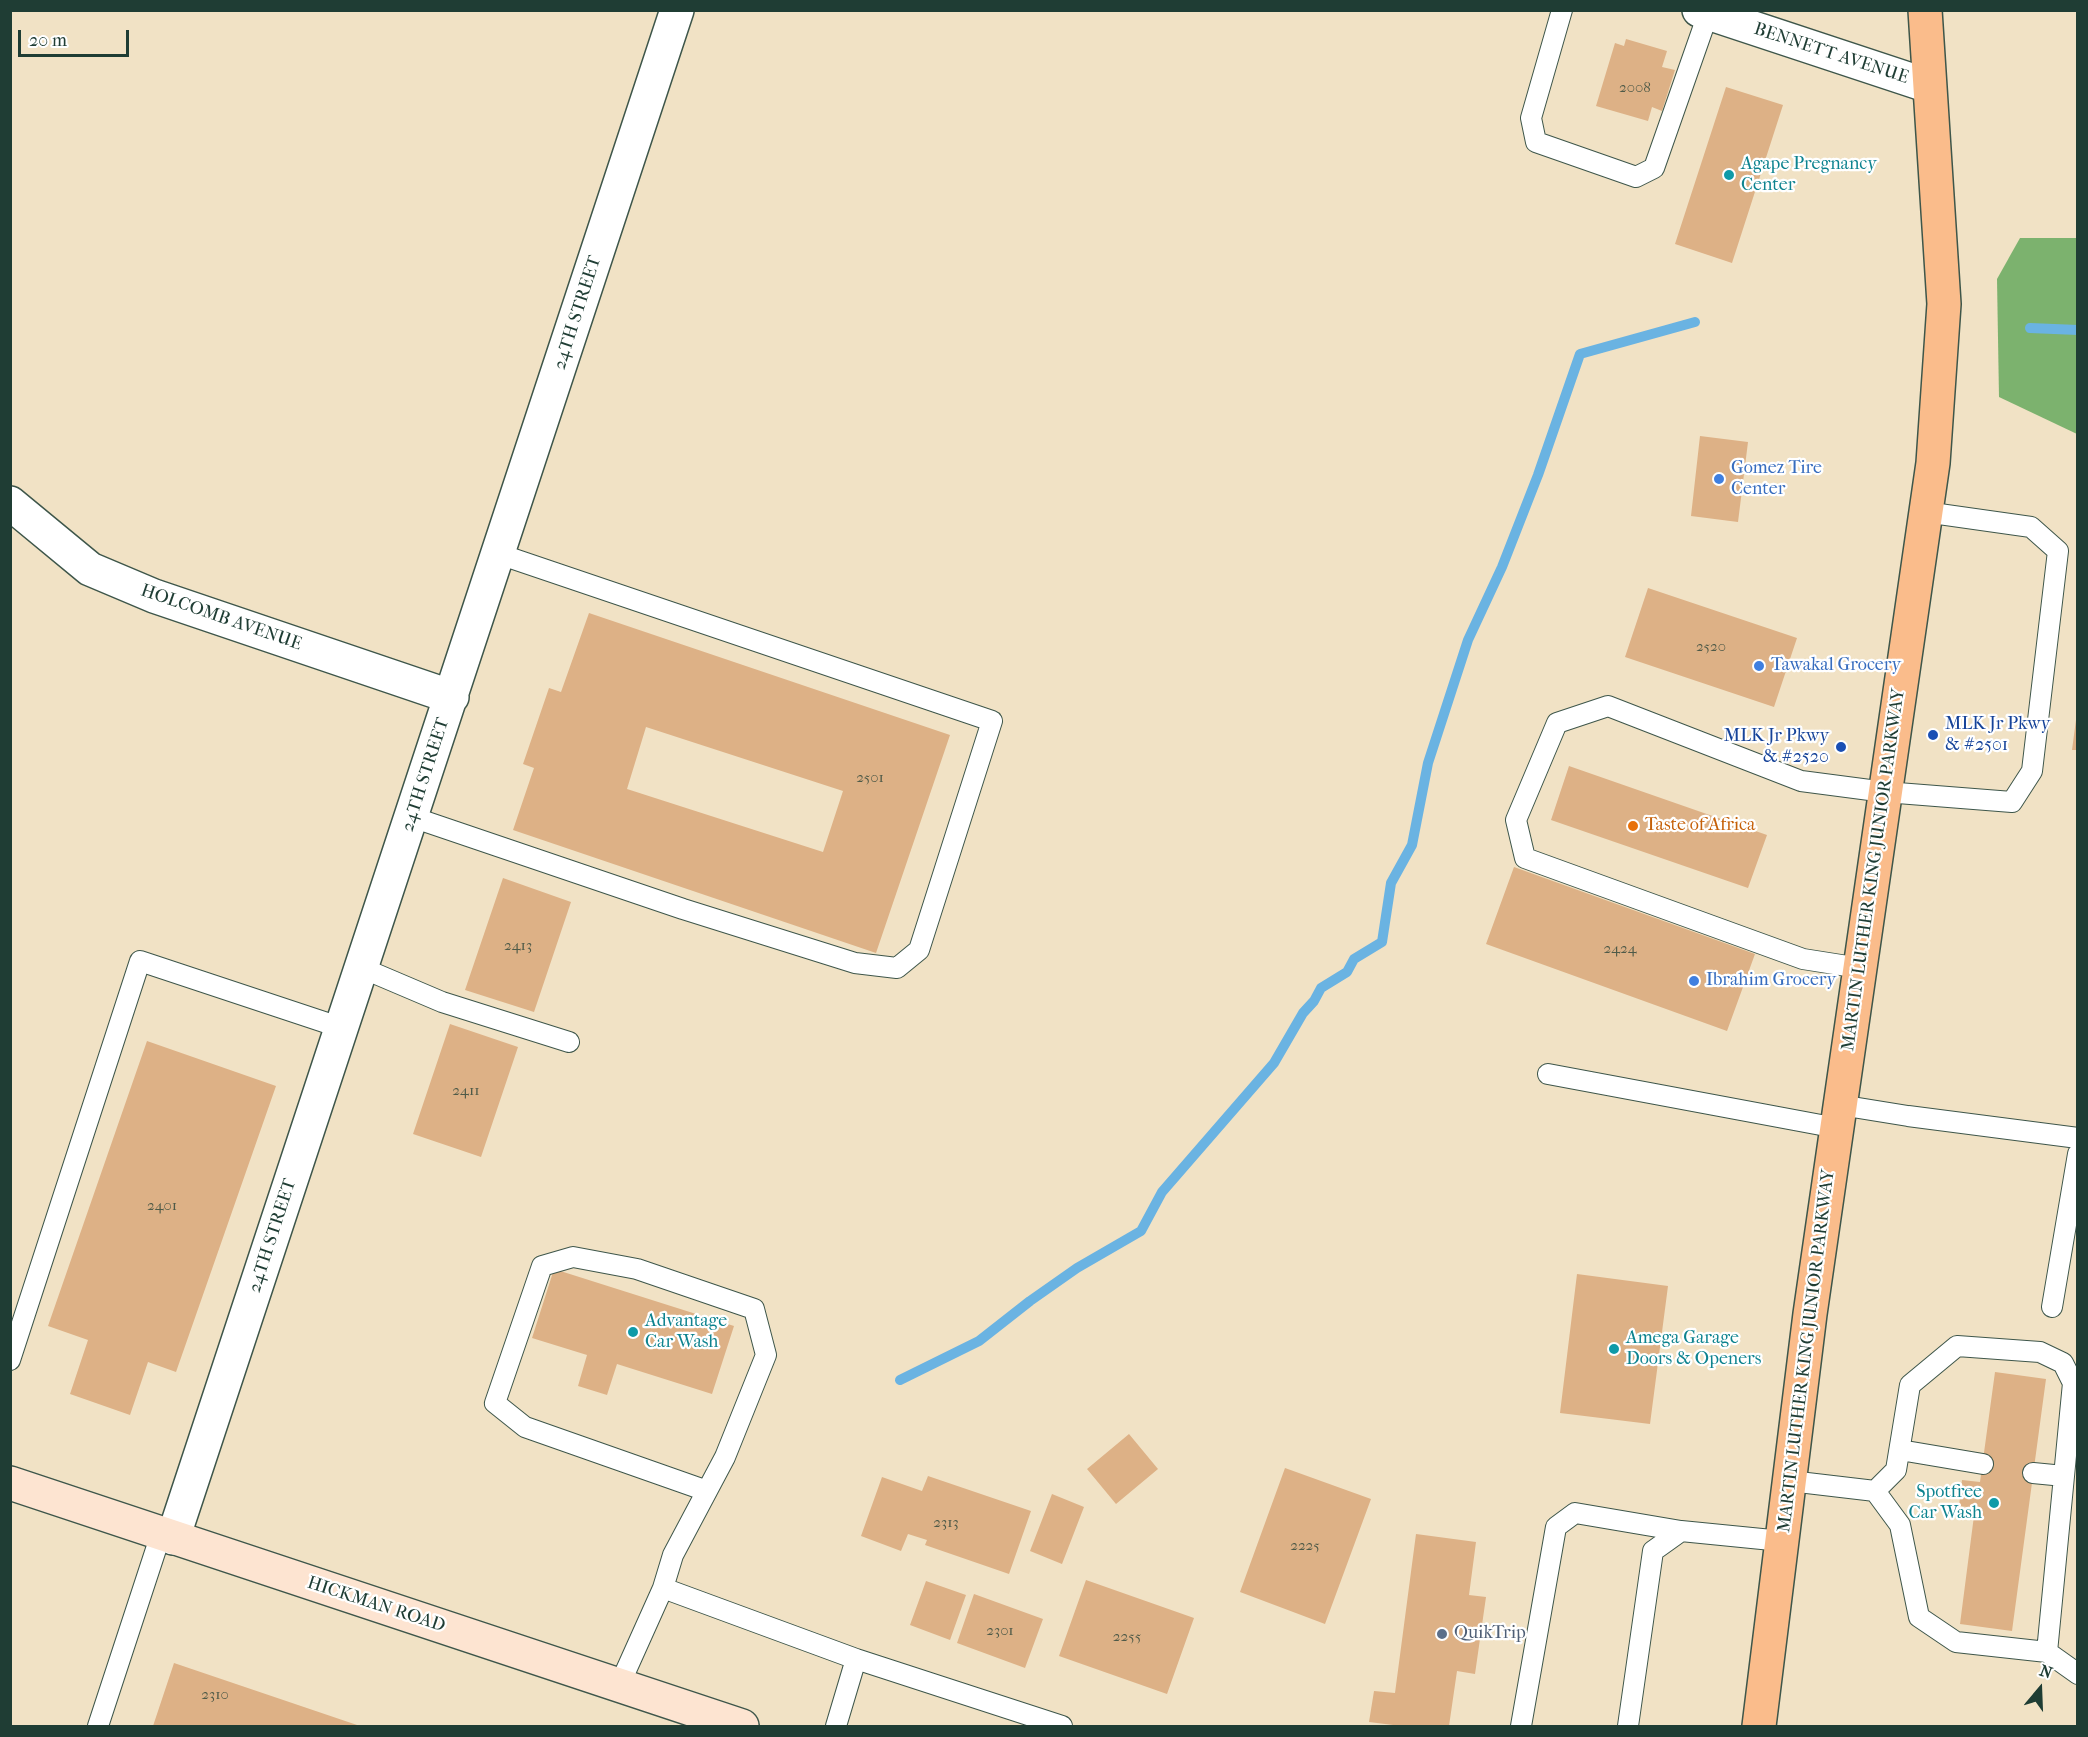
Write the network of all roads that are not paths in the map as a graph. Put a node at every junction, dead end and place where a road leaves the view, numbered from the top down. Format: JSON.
{"nodes":[{"id":1,"x":677,"y":10,"type":"edge"},
{"id":2,"x":1562,"y":10,"type":"edge"},
{"id":3,"x":1925,"y":10,"type":"edge"},
{"id":4,"x":1721,"y":14,"type":"edge"},
{"id":5,"x":1929,"y":86,"type":"junction"},
{"id":6,"x":10,"y":503,"type":"edge"},
{"id":7,"x":1925,"y":512,"type":"junction"},
{"id":8,"x":499,"y":554,"type":"junction"},
{"id":9,"x":452,"y":697,"type":"junction"},
{"id":10,"x":1885,"y":792,"type":"junction"},
{"id":11,"x":412,"y":817,"type":"junction"},
{"id":12,"x":362,"y":968,"type":"junction"},
{"id":13,"x":1860,"y":968,"type":"junction"},
{"id":14,"x":342,"y":1028,"type":"junction"},
{"id":15,"x":569,"y":1041,"type":"dead end"},
{"id":16,"x":1548,"y":1074,"type":"dead end"},
{"id":17,"x":1839,"y":1116,"type":"junction"},
{"id":18,"x":2078,"y":1138,"type":"edge"},
{"id":19,"x":2078,"y":1154,"type":"edge"},
{"id":20,"x":2052,"y":1307,"type":"dead end"},
{"id":21,"x":10,"y":1360,"type":"edge"},
{"id":22,"x":1900,"y":1450,"type":"junction"},
{"id":23,"x":1983,"y":1464,"type":"dead end"},
{"id":24,"x":2033,"y":1473,"type":"dead end"},
{"id":25,"x":2064,"y":1476,"type":"junction"},
{"id":26,"x":1790,"y":1482,"type":"junction"},
{"id":27,"x":10,"y":1483,"type":"edge"},
{"id":28,"x":707,"y":1491,"type":"junction"},
{"id":29,"x":1875,"y":1491,"type":"junction"},
{"id":30,"x":1681,"y":1531,"type":"junction"},
{"id":31,"x":167,"y":1536,"type":"junction"},
{"id":32,"x":1782,"y":1541,"type":"junction"},
{"id":33,"x":663,"y":1588,"type":"junction"},
{"id":34,"x":2047,"y":1652,"type":"junction"},
{"id":35,"x":856,"y":1659,"type":"junction"},
{"id":36,"x":2078,"y":1674,"type":"edge"},
{"id":37,"x":619,"y":1686,"type":"junction"},
{"id":38,"x":703,"y":1720,"type":"edge"},
{"id":39,"x":98,"y":1726,"type":"edge"},
{"id":40,"x":742,"y":1726,"type":"edge"},
{"id":41,"x":836,"y":1726,"type":"edge"},
{"id":42,"x":1062,"y":1726,"type":"edge"},
{"id":43,"x":1521,"y":1726,"type":"edge"},
{"id":44,"x":1628,"y":1726,"type":"edge"},
{"id":45,"x":1759,"y":1726,"type":"edge"}],
"edges":[{"from":1,"to":8,"type":"street","name":"24TH STREET"},
{"from":2,"to":4,"type":"lane"},
{"from":3,"to":5,"type":"main road","name":"MARTIN LUTHER KING JUNIOR PARKWAY"},
{"from":4,"to":5,"type":"street","name":"BENNETT AVENUE"},
{"from":5,"to":7,"type":"main road","name":"MARTIN LUTHER KING JUNIOR PARKWAY"},
{"from":6,"to":9,"type":"street","name":"HOLCOMB AVENUE"},
{"from":7,"to":10,"type":"main road","name":"MARTIN LUTHER KING JUNIOR PARKWAY"},
{"from":7,"to":10,"type":"lane"},
{"from":8,"to":9,"type":"street","name":"24TH STREET"},
{"from":8,"to":11,"type":"lane"},
{"from":9,"to":11,"type":"street","name":"24TH STREET"},
{"from":10,"to":13,"type":"main road","name":"MARTIN LUTHER KING JUNIOR PARKWAY"},
{"from":10,"to":13,"type":"lane"},
{"from":11,"to":12,"type":"street","name":"24TH STREET"},
{"from":12,"to":14,"type":"street","name":"24TH STREET"},
{"from":12,"to":15,"type":"lane"},
{"from":13,"to":17,"type":"main road","name":"MARTIN LUTHER KING JUNIOR PARKWAY"},
{"from":14,"to":21,"type":"lane"},
{"from":14,"to":31,"type":"street","name":"24TH STREET"},
{"from":16,"to":17,"type":"lane"},
{"from":17,"to":18,"type":"lane"},
{"from":17,"to":26,"type":"main road","name":"MARTIN LUTHER KING JUNIOR PARKWAY"},
{"from":19,"to":20,"type":"lane"},
{"from":22,"to":23,"type":"lane"},
{"from":22,"to":25,"type":"lane"},
{"from":22,"to":29,"type":"lane"},
{"from":24,"to":25,"type":"lane"},
{"from":25,"to":34,"type":"lane"},
{"from":26,"to":29,"type":"lane"},
{"from":26,"to":32,"type":"main road","name":"MARTIN LUTHER KING JUNIOR PARKWAY"},
{"from":27,"to":31,"type":"main road","name":"HICKMAN ROAD"},
{"from":28,"to":28,"type":"lane"},
{"from":28,"to":33,"type":"lane"},
{"from":29,"to":34,"type":"lane"},
{"from":30,"to":32,"type":"lane"},
{"from":30,"to":43,"type":"lane"},
{"from":30,"to":44,"type":"lane"},
{"from":31,"to":37,"type":"main road","name":"HICKMAN ROAD"},
{"from":31,"to":39,"type":"lane"},
{"from":32,"to":45,"type":"main road","name":"MARTIN LUTHER KING JUNIOR PARKWAY"},
{"from":33,"to":35,"type":"lane"},
{"from":33,"to":37,"type":"lane"},
{"from":34,"to":36,"type":"lane"},
{"from":35,"to":41,"type":"lane"},
{"from":35,"to":42,"type":"lane"},
{"from":37,"to":38,"type":"main road","name":"HICKMAN ROAD"},
{"from":38,"to":40,"type":"main road","name":"HICKMAN ROAD"}]}
